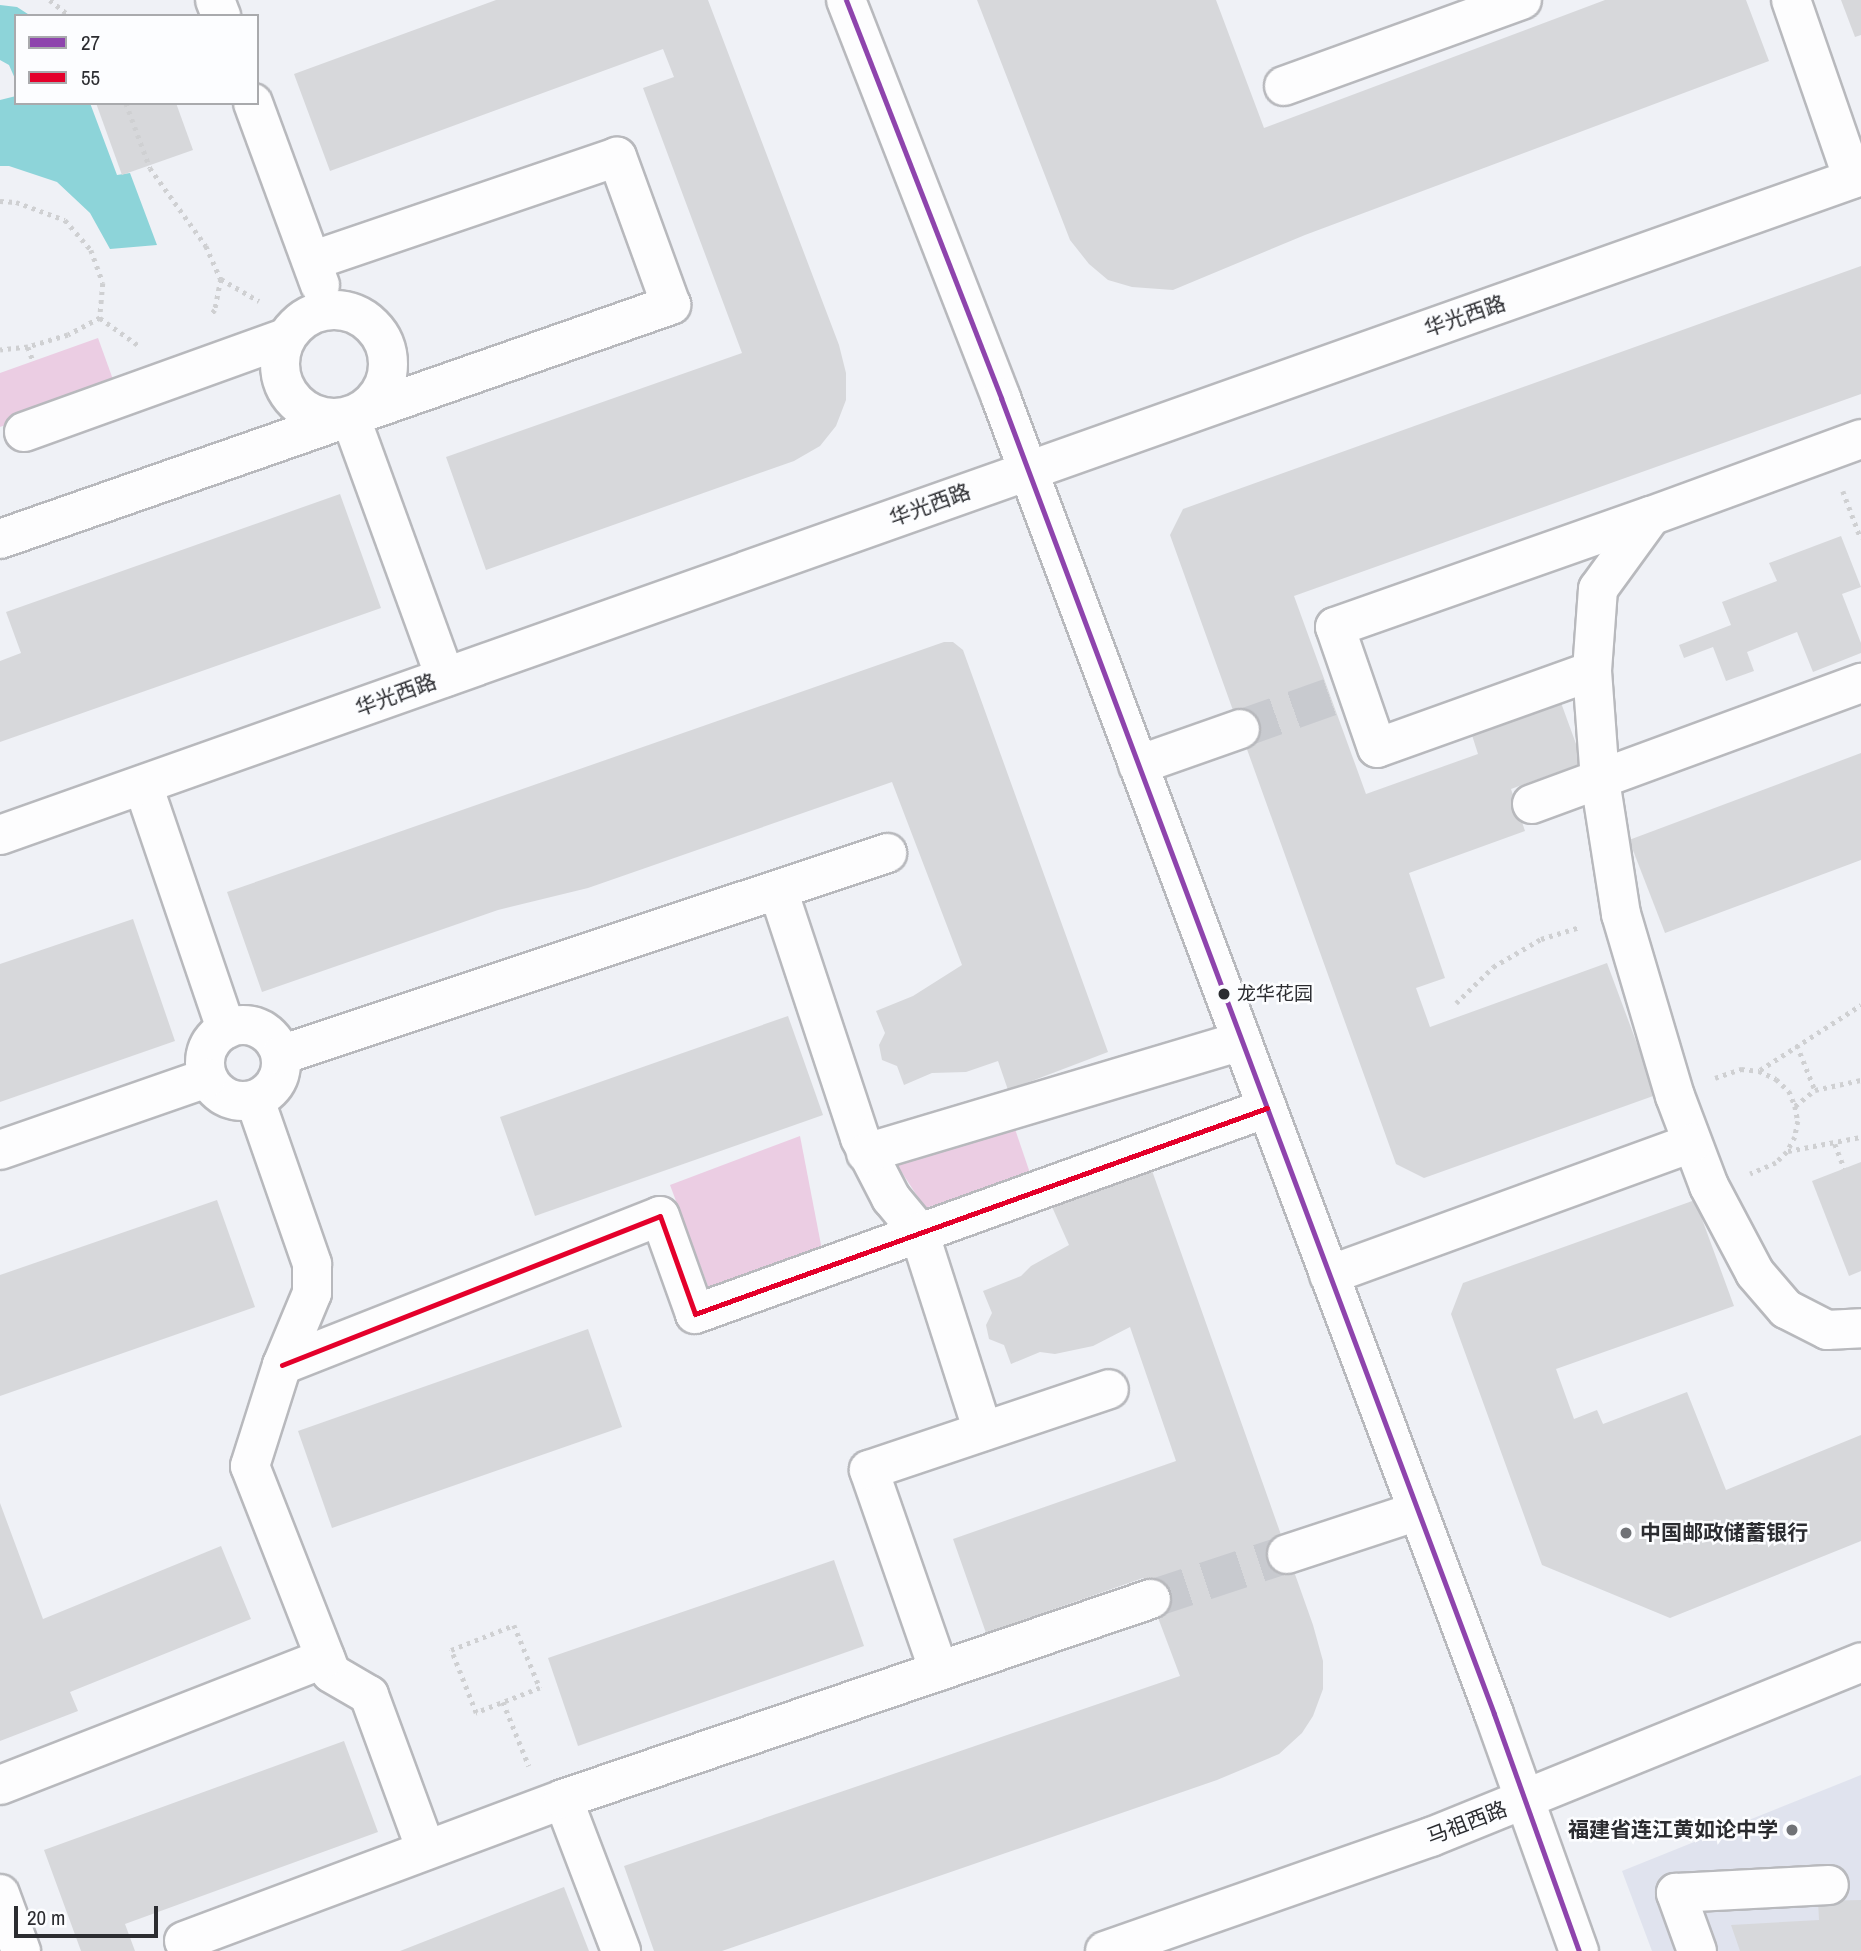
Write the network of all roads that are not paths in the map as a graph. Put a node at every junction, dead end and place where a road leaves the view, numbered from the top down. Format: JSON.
{"nodes":[{"id":1,"x":846,"y":0,"type":"edge"},
{"id":2,"x":1791,"y":0,"type":"edge"},
{"id":3,"x":1510,"y":2,"type":"edge"},
{"id":4,"x":1284,"y":86,"type":"dead end"},
{"id":5,"x":254,"y":105,"type":"edge"},
{"id":6,"x":1857,"y":178,"type":"edge"},
{"id":7,"x":312,"y":261,"type":"junction"},
{"id":8,"x":329,"y":309,"type":"junction"},
{"id":9,"x":285,"y":338,"type":"junction"},
{"id":10,"x":350,"y":416,"type":"junction"},
{"id":11,"x":24,"y":432,"type":"dead end"},
{"id":12,"x":1861,"y":439,"type":"edge"},
{"id":13,"x":1028,"y":470,"type":"junction"},
{"id":14,"x":1651,"y":516,"type":"junction"},
{"id":15,"x":0,"y":539,"type":"edge"},
{"id":16,"x":1592,"y":671,"type":"junction"},
{"id":17,"x":445,"y":677,"type":"junction"},
{"id":18,"x":1861,"y":683,"type":"edge"},
{"id":19,"x":1240,"y":729,"type":"tunnel mouth"},
{"id":20,"x":1138,"y":765,"type":"junction"},
{"id":21,"x":1600,"y":780,"type":"junction"},
{"id":22,"x":143,"y":785,"type":"junction"},
{"id":23,"x":1532,"y":804,"type":"dead end"},
{"id":24,"x":0,"y":835,"type":"edge"},
{"id":25,"x":887,"y":853,"type":"dead end"},
{"id":26,"x":778,"y":890,"type":"junction"},
{"id":27,"x":226,"y":1029,"type":"junction"},
{"id":28,"x":1242,"y":1041,"type":"junction"},
{"id":29,"x":281,"y":1055,"type":"junction"},
{"id":30,"x":208,"y":1078,"type":"junction"},
{"id":31,"x":255,"y":1100,"type":"junction"},
{"id":32,"x":1267,"y":1108,"type":"junction"},
{"id":33,"x":1692,"y":1143,"type":"junction"},
{"id":34,"x":0,"y":1150,"type":"edge"},
{"id":35,"x":866,"y":1153,"type":"junction"},
{"id":36,"x":919,"y":1232,"type":"junction"},
{"id":37,"x":1329,"y":1275,"type":"junction"},
{"id":38,"x":1861,"y":1328,"type":"edge"},
{"id":39,"x":282,"y":1365,"type":"junction"},
{"id":40,"x":1109,"y":1389,"type":"dead end"},
{"id":41,"x":983,"y":1432,"type":"junction"},
{"id":42,"x":1418,"y":1510,"type":"junction"},
{"id":43,"x":1287,"y":1554,"type":"tunnel mouth"},
{"id":44,"x":1151,"y":1599,"type":"tunnel mouth"},
{"id":45,"x":325,"y":1658,"type":"junction"},
{"id":46,"x":1861,"y":1662,"type":"edge"},
{"id":47,"x":939,"y":1671,"type":"junction"},
{"id":48,"x":0,"y":1785,"type":"edge"},
{"id":49,"x":1524,"y":1801,"type":"junction"},
{"id":50,"x":554,"y":1803,"type":"junction"},
{"id":51,"x":426,"y":1850,"type":"junction"},
{"id":52,"x":1829,"y":1885,"type":"dead end"},
{"id":53,"x":0,"y":1894,"type":"edge"},
{"id":54,"x":184,"y":1941,"type":"dead end"},
{"id":55,"x":21,"y":1951,"type":"edge"},
{"id":56,"x":621,"y":1951,"type":"edge"},
{"id":57,"x":1105,"y":1951,"type":"edge"},
{"id":58,"x":1579,"y":1951,"type":"edge"},
{"id":59,"x":1697,"y":1951,"type":"edge"}],
"edges":[{"from":1,"to":13,"type":"street"},
{"from":2,"to":6,"type":"street"},
{"from":3,"to":4,"type":"street"},
{"from":5,"to":7,"type":"street"},
{"from":6,"to":13,"type":"street","name":"华光西路"},
{"from":7,"to":8,"type":"street"},
{"from":7,"to":10,"type":"street"},
{"from":8,"to":9,"type":"street"},
{"from":8,"to":10,"type":"street"},
{"from":9,"to":10,"type":"street"},
{"from":9,"to":11,"type":"street"},
{"from":10,"to":15,"type":"street"},
{"from":10,"to":17,"type":"street"},
{"from":12,"to":14,"type":"street"},
{"from":13,"to":17,"type":"street","name":"华光西路"},
{"from":13,"to":20,"type":"street"},
{"from":14,"to":16,"type":"street"},
{"from":14,"to":16,"type":"street"},
{"from":16,"to":21,"type":"street"},
{"from":17,"to":22,"type":"street","name":"华光西路"},
{"from":18,"to":21,"type":"street"},
{"from":19,"to":20,"type":"street"},
{"from":20,"to":28,"type":"street"},
{"from":21,"to":23,"type":"street"},
{"from":21,"to":33,"type":"street"},
{"from":22,"to":24,"type":"street","name":"华光西路"},
{"from":22,"to":27,"type":"street"},
{"from":25,"to":26,"type":"street"},
{"from":26,"to":29,"type":"street"},
{"from":26,"to":35,"type":"street"},
{"from":27,"to":29,"type":"street"},
{"from":27,"to":30,"type":"street"},
{"from":28,"to":32,"type":"street"},
{"from":28,"to":35,"type":"street"},
{"from":29,"to":31,"type":"street"},
{"from":30,"to":31,"type":"street"},
{"from":30,"to":34,"type":"street"},
{"from":31,"to":39,"type":"street"},
{"from":32,"to":36,"type":"street"},
{"from":32,"to":37,"type":"street"},
{"from":33,"to":37,"type":"street"},
{"from":33,"to":38,"type":"street"},
{"from":35,"to":36,"type":"street"},
{"from":36,"to":39,"type":"street"},
{"from":36,"to":41,"type":"street"},
{"from":37,"to":42,"type":"street"},
{"from":39,"to":45,"type":"street"},
{"from":40,"to":41,"type":"street"},
{"from":41,"to":47,"type":"street"},
{"from":42,"to":43,"type":"street"},
{"from":42,"to":49,"type":"street"},
{"from":44,"to":47,"type":"street"},
{"from":45,"to":48,"type":"street"},
{"from":45,"to":51,"type":"street"},
{"from":46,"to":49,"type":"street","name":"马祖西路"},
{"from":47,"to":50,"type":"street"},
{"from":49,"to":57,"type":"street","name":"马祖西路"},
{"from":49,"to":58,"type":"street"},
{"from":50,"to":51,"type":"street"},
{"from":50,"to":56,"type":"street"},
{"from":51,"to":54,"type":"street"},
{"from":52,"to":59,"type":"street"},
{"from":53,"to":55,"type":"street"}]}
